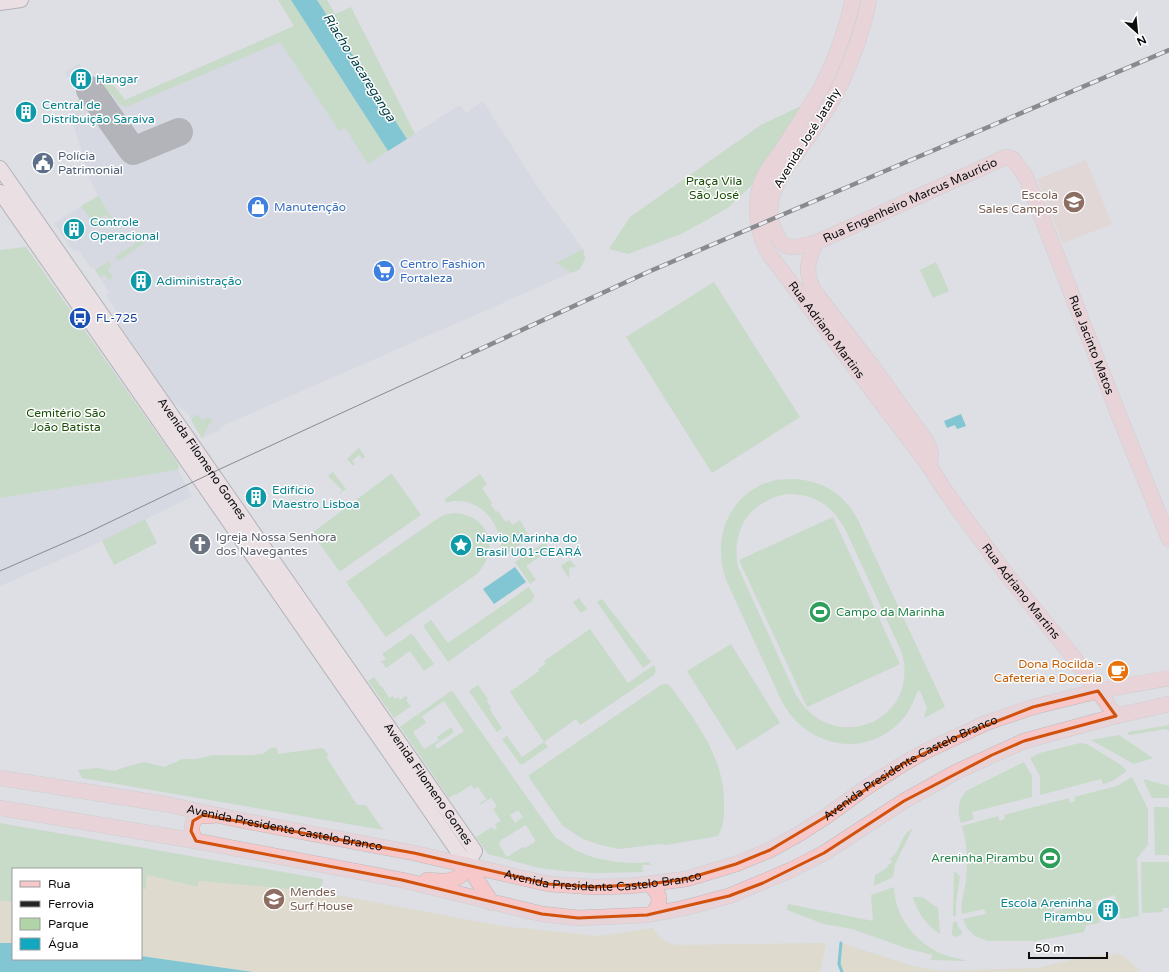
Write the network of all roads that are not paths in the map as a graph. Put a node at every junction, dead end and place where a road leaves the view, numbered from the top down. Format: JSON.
{"nodes":[{"id":1,"x":21,"y":0,"type":"edge"},
{"id":2,"x":853,"y":0,"type":"edge"},
{"id":3,"x":869,"y":0,"type":"edge"},
{"id":4,"x":0,"y":3,"type":"edge"},
{"id":5,"x":1006,"y":157,"type":"joint"},
{"id":6,"x":0,"y":168,"type":"edge"},
{"id":7,"x":0,"y":192,"type":"edge"},
{"id":8,"x":815,"y":243,"type":"junction"},
{"id":9,"x":767,"y":251,"type":"joint"},
{"id":10,"x":929,"y":466,"type":"junction"},
{"id":11,"x":1169,"y":539,"type":"edge"},
{"id":12,"x":1169,"y":678,"type":"edge"},
{"id":13,"x":1098,"y":691,"type":"junction"},
{"id":14,"x":1169,"y":704,"type":"edge"},
{"id":15,"x":1116,"y":716,"type":"junction"},
{"id":16,"x":0,"y":778,"type":"edge"},
{"id":17,"x":0,"y":808,"type":"edge"},
{"id":18,"x":240,"y":820,"type":"junction"},
{"id":19,"x":196,"y":841,"type":"junction"},
{"id":20,"x":467,"y":865,"type":"junction"},
{"id":21,"x":402,"y":880,"type":"junction"},
{"id":22,"x":650,"y":884,"type":"junction"},
{"id":23,"x":492,"y":903,"type":"junction"},
{"id":24,"x":653,"y":913,"type":"junction"}],
"edges":[{"from":1,"to":4,"type":"street"},
{"from":2,"to":9,"type":"main road","name":"Avenida José Jatahy"},
{"from":3,"to":8,"type":"main road","name":"Avenida José Jatahy"},
{"from":5,"to":8,"type":"main road","name":"Rua Engenheiro Marcus Maurício"},
{"from":5,"to":11,"type":"main road","name":"Rua Jacinto Matos"},
{"from":6,"to":20,"type":"street","name":"Avenida Filomeno Gomes"},
{"from":7,"to":20,"type":"street","name":"Avenida Filomeno Gomes"},
{"from":8,"to":10,"type":"main road","name":"Rua Adriano Martins"},
{"from":9,"to":10,"type":"main road","name":"Rua Adriano Martins"},
{"from":10,"to":13,"type":"main road","name":"Rua Adriano Martins"},
{"from":12,"to":13,"type":"main road","name":"Avenida Presidente Castelo Branco"},
{"from":13,"to":15,"type":"main road","name":"Rua Adriano Martins"},
{"from":13,"to":22,"type":"main road","name":"Avenida Presidente Castelo Branco"},
{"from":14,"to":15,"type":"main road","name":"Avenida Presidente Castelo Branco"},
{"from":15,"to":24,"type":"main road","name":"Avenida Presidente Castelo Branco"},
{"from":16,"to":18,"type":"main road","name":"Avenida Presidente Castelo Branco"},
{"from":17,"to":19,"type":"main road","name":"Avenida Presidente Castelo Branco"},
{"from":18,"to":19,"type":"main road"},
{"from":18,"to":20,"type":"main road","name":"Avenida Presidente Castelo Branco"},
{"from":19,"to":21,"type":"main road","name":"Avenida Presidente Castelo Branco"},
{"from":20,"to":21,"type":"main road"},
{"from":20,"to":22,"type":"main road","name":"Avenida Presidente Castelo Branco"},
{"from":20,"to":23,"type":"main road"},
{"from":21,"to":23,"type":"main road","name":"Avenida Presidente Castelo Branco"},
{"from":22,"to":24,"type":"main road"},
{"from":23,"to":24,"type":"main road","name":"Avenida Presidente Castelo Branco"}]}
